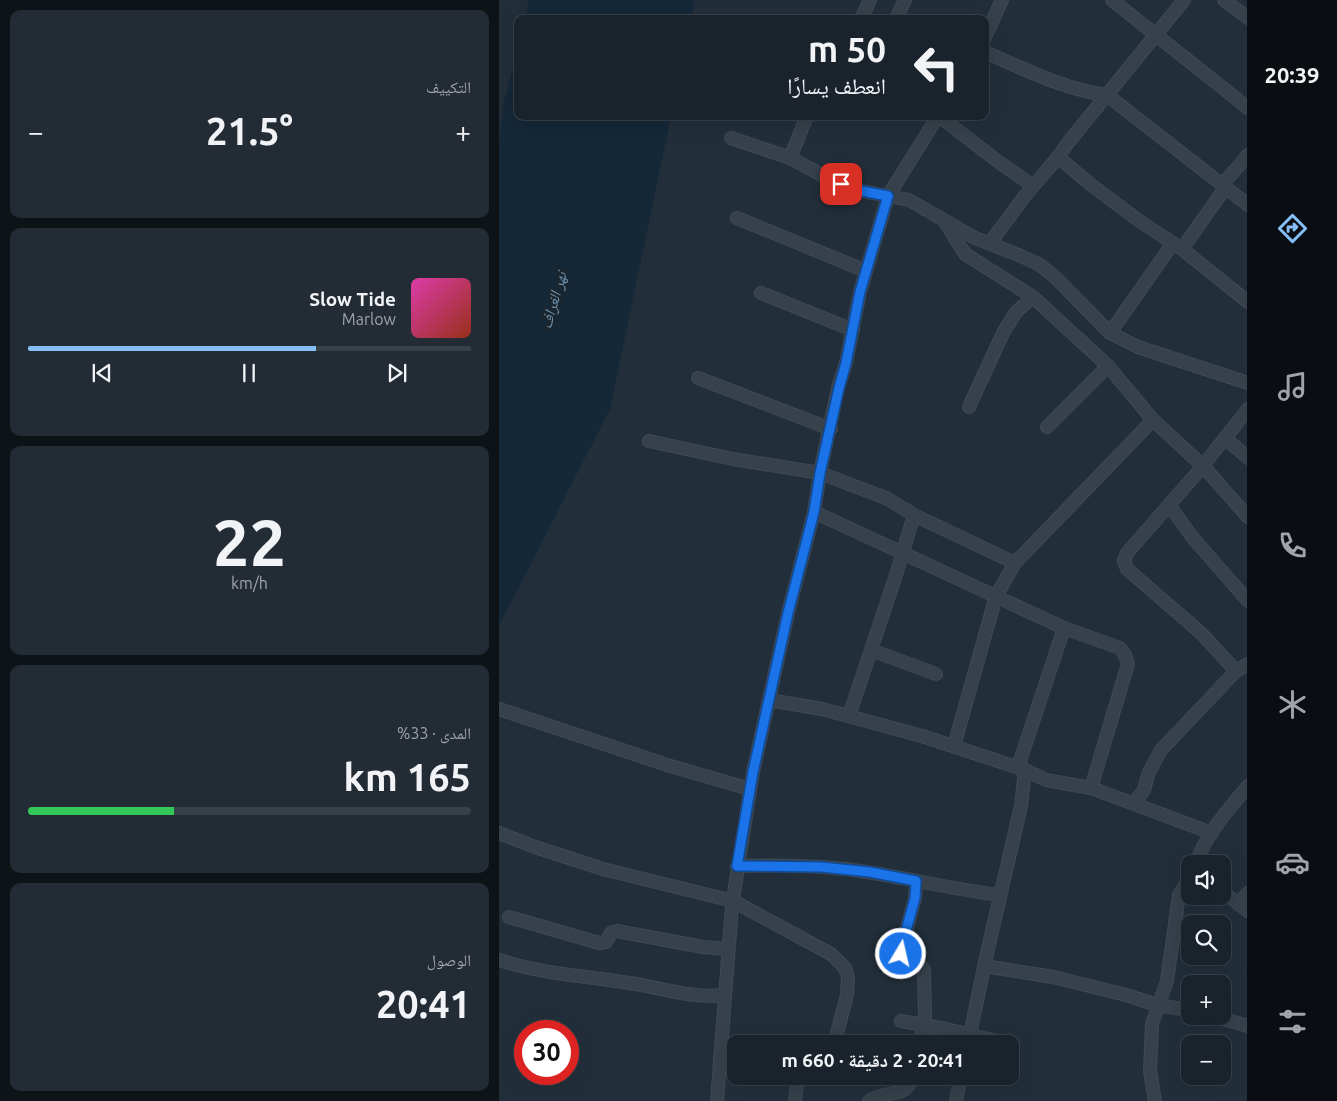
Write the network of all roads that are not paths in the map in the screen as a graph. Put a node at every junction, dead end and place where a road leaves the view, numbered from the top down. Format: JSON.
{"nodes":[{"id":1,"x":869,"y":0,"type":"edge"},
{"id":2,"x":905,"y":0,"type":"edge"},
{"id":3,"x":1002,"y":0,"type":"edge"},
{"id":4,"x":1112,"y":0,"type":"edge"},
{"id":5,"x":1184,"y":0,"type":"edge"},
{"id":6,"x":1224,"y":0,"type":"edge"},
{"id":7,"x":863,"y":15,"type":"edge"},
{"id":8,"x":898,"y":15,"type":"edge"},
{"id":9,"x":1247,"y":18,"type":"edge"},
{"id":10,"x":989,"y":28,"type":"edge"},
{"id":11,"x":1156,"y":35,"type":"junction"},
{"id":12,"x":989,"y":54,"type":"edge"},
{"id":13,"x":1107,"y":95,"type":"junction"},
{"id":14,"x":1247,"y":108,"type":"edge"},
{"id":15,"x":805,"y":120,"type":"edge"},
{"id":16,"x":933,"y":120,"type":"edge"},
{"id":17,"x":939,"y":120,"type":"edge"},
{"id":18,"x":731,"y":138,"type":"dead end"},
{"id":19,"x":1247,"y":155,"type":"edge"},
{"id":20,"x":1058,"y":157,"type":"junction"},
{"id":21,"x":790,"y":158,"type":"junction"},
{"id":22,"x":1033,"y":186,"type":"junction"},
{"id":23,"x":1224,"y":187,"type":"junction"},
{"id":24,"x":888,"y":196,"type":"junction"},
{"id":25,"x":1247,"y":205,"type":"edge"},
{"id":26,"x":737,"y":218,"type":"dead end"},
{"id":27,"x":945,"y":222,"type":"junction"},
{"id":28,"x":990,"y":244,"type":"junction"},
{"id":29,"x":1178,"y":246,"type":"junction"},
{"id":30,"x":866,"y":271,"type":"junction"},
{"id":31,"x":761,"y":293,"type":"dead end"},
{"id":32,"x":1033,"y":297,"type":"junction"},
{"id":33,"x":1247,"y":302,"type":"edge"},
{"id":34,"x":853,"y":330,"type":"junction"},
{"id":35,"x":1110,"y":333,"type":"junction"},
{"id":36,"x":1108,"y":366,"type":"junction"},
{"id":37,"x":698,"y":378,"type":"dead end"},
{"id":38,"x":1247,"y":383,"type":"edge"},
{"id":39,"x":969,"y":407,"type":"dead end"},
{"id":40,"x":1247,"y":409,"type":"edge"},
{"id":41,"x":1153,"y":420,"type":"junction"},
{"id":42,"x":1047,"y":427,"type":"dead end"},
{"id":43,"x":831,"y":429,"type":"junction"},
{"id":44,"x":1225,"y":438,"type":"junction"},
{"id":45,"x":649,"y":441,"type":"dead end"},
{"id":46,"x":1247,"y":458,"type":"edge"},
{"id":47,"x":1203,"y":466,"type":"junction"},
{"id":48,"x":820,"y":473,"type":"junction"},
{"id":49,"x":1169,"y":505,"type":"junction"},
{"id":50,"x":814,"y":512,"type":"junction"},
{"id":51,"x":914,"y":515,"type":"junction"},
{"id":52,"x":1247,"y":517,"type":"edge"},
{"id":53,"x":903,"y":553,"type":"junction"},
{"id":54,"x":1015,"y":563,"type":"junction"},
{"id":55,"x":996,"y":596,"type":"junction"},
{"id":56,"x":1247,"y":601,"type":"edge"},
{"id":57,"x":1064,"y":628,"type":"junction"},
{"id":58,"x":871,"y":650,"type":"junction"},
{"id":59,"x":1247,"y":664,"type":"edge"},
{"id":60,"x":1236,"y":671,"type":"junction"},
{"id":61,"x":936,"y":674,"type":"dead end"},
{"id":62,"x":769,"y":700,"type":"junction"},
{"id":63,"x":499,"y":709,"type":"edge"},
{"id":64,"x":849,"y":716,"type":"junction"},
{"id":65,"x":955,"y":746,"type":"junction"},
{"id":66,"x":1022,"y":768,"type":"junction"},
{"id":67,"x":1247,"y":786,"type":"edge"},
{"id":68,"x":1091,"y":788,"type":"junction"},
{"id":69,"x":750,"y":789,"type":"junction"},
{"id":70,"x":1134,"y":803,"type":"junction"},
{"id":71,"x":1212,"y":833,"type":"junction"},
{"id":72,"x":499,"y":834,"type":"edge"},
{"id":73,"x":1198,"y":855,"type":"edge"},
{"id":74,"x":737,"y":866,"type":"junction"},
{"id":75,"x":916,"y":881,"type":"junction"},
{"id":76,"x":1181,"y":893,"type":"edge"},
{"id":77,"x":1247,"y":893,"type":"edge"},
{"id":78,"x":1000,"y":895,"type":"junction"},
{"id":79,"x":1231,"y":898,"type":"edge"},
{"id":80,"x":733,"y":901,"type":"junction"},
{"id":81,"x":1242,"y":907,"type":"edge"},
{"id":82,"x":509,"y":917,"type":"dead end"},
{"id":83,"x":728,"y":949,"type":"junction"},
{"id":84,"x":499,"y":960,"type":"edge"},
{"id":85,"x":984,"y":966,"type":"junction"},
{"id":86,"x":724,"y":995,"type":"junction"},
{"id":87,"x":1157,"y":1005,"type":"junction"},
{"id":88,"x":1181,"y":1009,"type":"edge"},
{"id":89,"x":901,"y":1021,"type":"dead end"},
{"id":90,"x":1231,"y":1021,"type":"edge"},
{"id":91,"x":923,"y":1025,"type":"junction"},
{"id":92,"x":1247,"y":1026,"type":"edge"},
{"id":93,"x":836,"y":1035,"type":"edge"},
{"id":94,"x":921,"y":1035,"type":"edge"},
{"id":95,"x":954,"y":1035,"type":"edge"},
{"id":96,"x":970,"y":1035,"type":"edge"},
{"id":97,"x":720,"y":1058,"type":"junction"},
{"id":98,"x":727,"y":1059,"type":"edge"},
{"id":99,"x":797,"y":1085,"type":"edge"},
{"id":100,"x":910,"y":1085,"type":"edge"},
{"id":101,"x":959,"y":1085,"type":"edge"},
{"id":102,"x":717,"y":1101,"type":"edge"},
{"id":103,"x":795,"y":1101,"type":"edge"},
{"id":104,"x":869,"y":1101,"type":"edge"},
{"id":105,"x":956,"y":1101,"type":"edge"},
{"id":106,"x":1155,"y":1101,"type":"edge"}],
"edges":[{"from":1,"to":7,"type":"street"},
{"from":2,"to":8,"type":"street"},
{"from":3,"to":10,"type":"street"},
{"from":4,"to":11,"type":"street"},
{"from":5,"to":11,"type":"street"},
{"from":6,"to":9,"type":"street"},
{"from":11,"to":13,"type":"street"},
{"from":11,"to":14,"type":"street"},
{"from":12,"to":13,"type":"street"},
{"from":13,"to":20,"type":"street"},
{"from":13,"to":23,"type":"street"},
{"from":15,"to":21,"type":"street"},
{"from":16,"to":24,"type":"street"},
{"from":17,"to":22,"type":"street"},
{"from":18,"to":21,"type":"street"},
{"from":19,"to":23,"type":"street"},
{"from":20,"to":22,"type":"street"},
{"from":20,"to":29,"type":"street"},
{"from":21,"to":24,"type":"street"},
{"from":22,"to":28,"type":"street"},
{"from":23,"to":25,"type":"street"},
{"from":23,"to":29,"type":"street"},
{"from":24,"to":27,"type":"street"},
{"from":24,"to":30,"type":"street"},
{"from":26,"to":30,"type":"street"},
{"from":27,"to":28,"type":"street"},
{"from":27,"to":32,"type":"street"},
{"from":28,"to":35,"type":"street"},
{"from":29,"to":33,"type":"street"},
{"from":29,"to":35,"type":"street"},
{"from":30,"to":34,"type":"street"},
{"from":31,"to":34,"type":"street"},
{"from":32,"to":36,"type":"street"},
{"from":32,"to":39,"type":"street"},
{"from":34,"to":43,"type":"street"},
{"from":35,"to":38,"type":"street"},
{"from":36,"to":41,"type":"street"},
{"from":36,"to":42,"type":"street"},
{"from":37,"to":43,"type":"street"},
{"from":40,"to":44,"type":"street"},
{"from":41,"to":47,"type":"street"},
{"from":41,"to":54,"type":"street"},
{"from":43,"to":48,"type":"street"},
{"from":44,"to":46,"type":"street"},
{"from":44,"to":47,"type":"street"},
{"from":45,"to":48,"type":"street"},
{"from":47,"to":49,"type":"street"},
{"from":47,"to":52,"type":"street"},
{"from":48,"to":50,"type":"street"},
{"from":48,"to":51,"type":"street"},
{"from":49,"to":56,"type":"street"},
{"from":49,"to":60,"type":"street"},
{"from":50,"to":53,"type":"street"},
{"from":50,"to":62,"type":"street"},
{"from":51,"to":53,"type":"street"},
{"from":51,"to":54,"type":"street"},
{"from":53,"to":55,"type":"street"},
{"from":53,"to":58,"type":"street"},
{"from":54,"to":55,"type":"street"},
{"from":55,"to":57,"type":"street"},
{"from":55,"to":65,"type":"street"},
{"from":57,"to":66,"type":"street"},
{"from":57,"to":68,"type":"street"},
{"from":58,"to":61,"type":"street"},
{"from":58,"to":64,"type":"street"},
{"from":59,"to":60,"type":"street"},
{"from":60,"to":70,"type":"street"},
{"from":62,"to":64,"type":"street"},
{"from":62,"to":69,"type":"street"},
{"from":63,"to":69,"type":"street"},
{"from":64,"to":65,"type":"street"},
{"from":65,"to":66,"type":"street"},
{"from":66,"to":68,"type":"street"},
{"from":66,"to":78,"type":"street"},
{"from":67,"to":71,"type":"street"},
{"from":68,"to":70,"type":"street"},
{"from":69,"to":74,"type":"street"},
{"from":70,"to":71,"type":"street"},
{"from":71,"to":73,"type":"street"},
{"from":72,"to":80,"type":"street"},
{"from":74,"to":75,"type":"street"},
{"from":74,"to":80,"type":"street"},
{"from":75,"to":78,"type":"street"},
{"from":75,"to":91,"type":"street"},
{"from":76,"to":87,"type":"street"},
{"from":77,"to":81,"type":"street"},
{"from":78,"to":85,"type":"street"},
{"from":79,"to":81,"type":"street"},
{"from":80,"to":83,"type":"street"},
{"from":80,"to":93,"type":"street"},
{"from":82,"to":83,"type":"street"},
{"from":83,"to":86,"type":"street"},
{"from":84,"to":86,"type":"street"},
{"from":85,"to":87,"type":"street"},
{"from":85,"to":96,"type":"street"},
{"from":86,"to":97,"type":"street"},
{"from":87,"to":88,"type":"street"},
{"from":87,"to":106,"type":"street"},
{"from":89,"to":91,"type":"street"},
{"from":90,"to":92,"type":"street"},
{"from":91,"to":94,"type":"street"},
{"from":91,"to":95,"type":"street"},
{"from":97,"to":98,"type":"street"},
{"from":97,"to":102,"type":"street"},
{"from":99,"to":103,"type":"street"},
{"from":100,"to":104,"type":"street"},
{"from":101,"to":105,"type":"street"}]}
